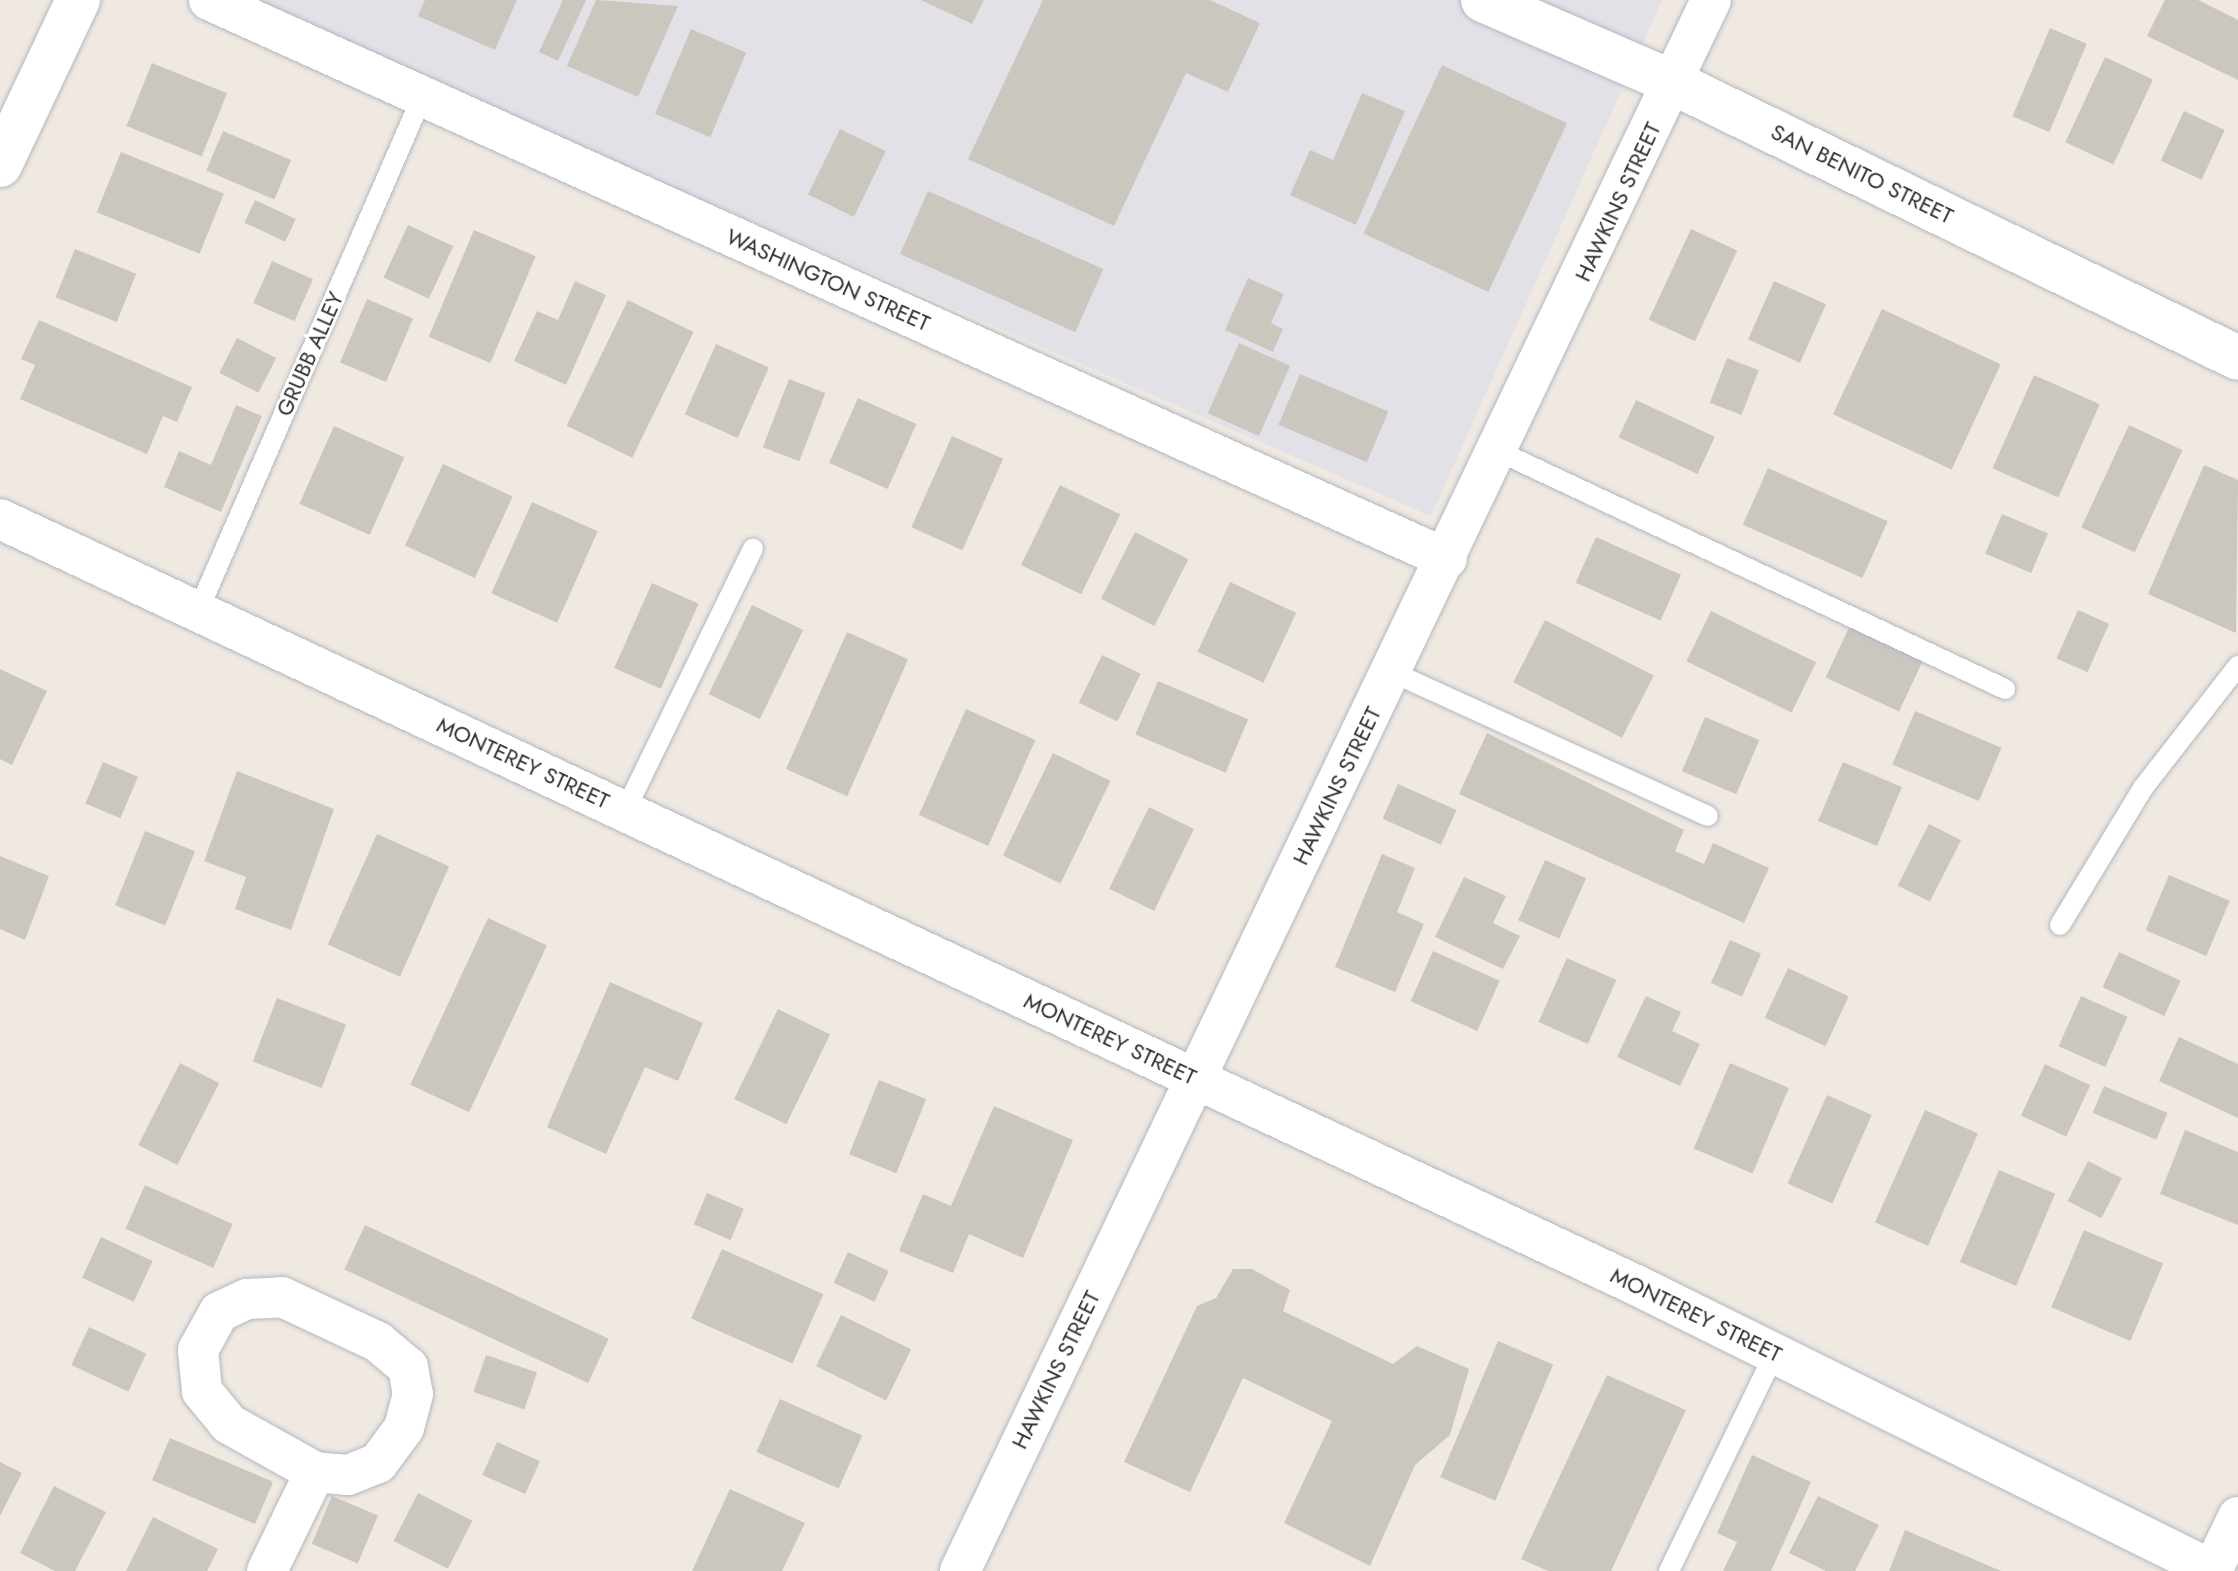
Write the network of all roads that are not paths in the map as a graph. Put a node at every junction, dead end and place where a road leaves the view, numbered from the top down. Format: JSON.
{"nodes":[{"id":1,"x":78,"y":0,"type":"edge"},
{"id":2,"x":209,"y":0,"type":"edge"},
{"id":3,"x":1483,"y":0,"type":"edge"},
{"id":4,"x":1711,"y":0,"type":"edge"},
{"id":5,"x":1674,"y":83,"type":"junction"},
{"id":6,"x":422,"y":97,"type":"junction"},
{"id":7,"x":0,"y":165,"type":"edge"},
{"id":8,"x":2238,"y":358,"type":"edge"},
{"id":9,"x":1500,"y":452,"type":"junction"},
{"id":10,"x":0,"y":519,"type":"edge"},
{"id":11,"x":753,"y":548,"type":"dead end"},
{"id":12,"x":1447,"y":559,"type":"junction"},
{"id":13,"x":198,"y":611,"type":"junction"},
{"id":14,"x":2238,"y":666,"type":"edge"},
{"id":15,"x":1392,"y":672,"type":"junction"},
{"id":16,"x":2005,"y":689,"type":"dead end"},
{"id":17,"x":625,"y":811,"type":"junction"},
{"id":18,"x":1708,"y":816,"type":"dead end"},
{"id":19,"x":2060,"y":925,"type":"dead end"},
{"id":20,"x":1196,"y":1079,"type":"junction"},
{"id":21,"x":1775,"y":1353,"type":"junction"},
{"id":22,"x":315,"y":1472,"type":"junction"},
{"id":23,"x":2238,"y":1517,"type":"edge"},
{"id":24,"x":267,"y":1571,"type":"edge"},
{"id":25,"x":960,"y":1571,"type":"edge"},
{"id":26,"x":1669,"y":1571,"type":"edge"},
{"id":27,"x":2213,"y":1571,"type":"edge"}],
"edges":[{"from":1,"to":7,"type":"main road"},
{"from":2,"to":6,"type":"street","name":"WASHINGTON STREET"},
{"from":3,"to":5,"type":"main road","name":"SAN BENITO STREET"},
{"from":4,"to":5,"type":"street","name":"HAWKINS STREET"},
{"from":5,"to":8,"type":"main road","name":"SAN BENITO STREET"},
{"from":5,"to":9,"type":"street","name":"HAWKINS STREET"},
{"from":6,"to":12,"type":"street","name":"WASHINGTON STREET"},
{"from":6,"to":13,"type":"lane","name":"GRUBB ALLEY"},
{"from":9,"to":12,"type":"street","name":"HAWKINS STREET"},
{"from":9,"to":16,"type":"lane"},
{"from":10,"to":13,"type":"street","name":"MONTEREY STREET"},
{"from":11,"to":17,"type":"lane"},
{"from":12,"to":15,"type":"street","name":"HAWKINS STREET"},
{"from":13,"to":17,"type":"street","name":"MONTEREY STREET"},
{"from":14,"to":19,"type":"lane"},
{"from":15,"to":18,"type":"lane"},
{"from":15,"to":20,"type":"street","name":"HAWKINS STREET"},
{"from":17,"to":20,"type":"street","name":"MONTEREY STREET"},
{"from":20,"to":21,"type":"street","name":"MONTEREY STREET"},
{"from":20,"to":25,"type":"street","name":"HAWKINS STREET"},
{"from":21,"to":26,"type":"lane"},
{"from":21,"to":27,"type":"street","name":"MONTEREY STREET"},
{"from":22,"to":22,"type":"street"},
{"from":22,"to":24,"type":"street"},
{"from":23,"to":27,"type":"street"}]}
